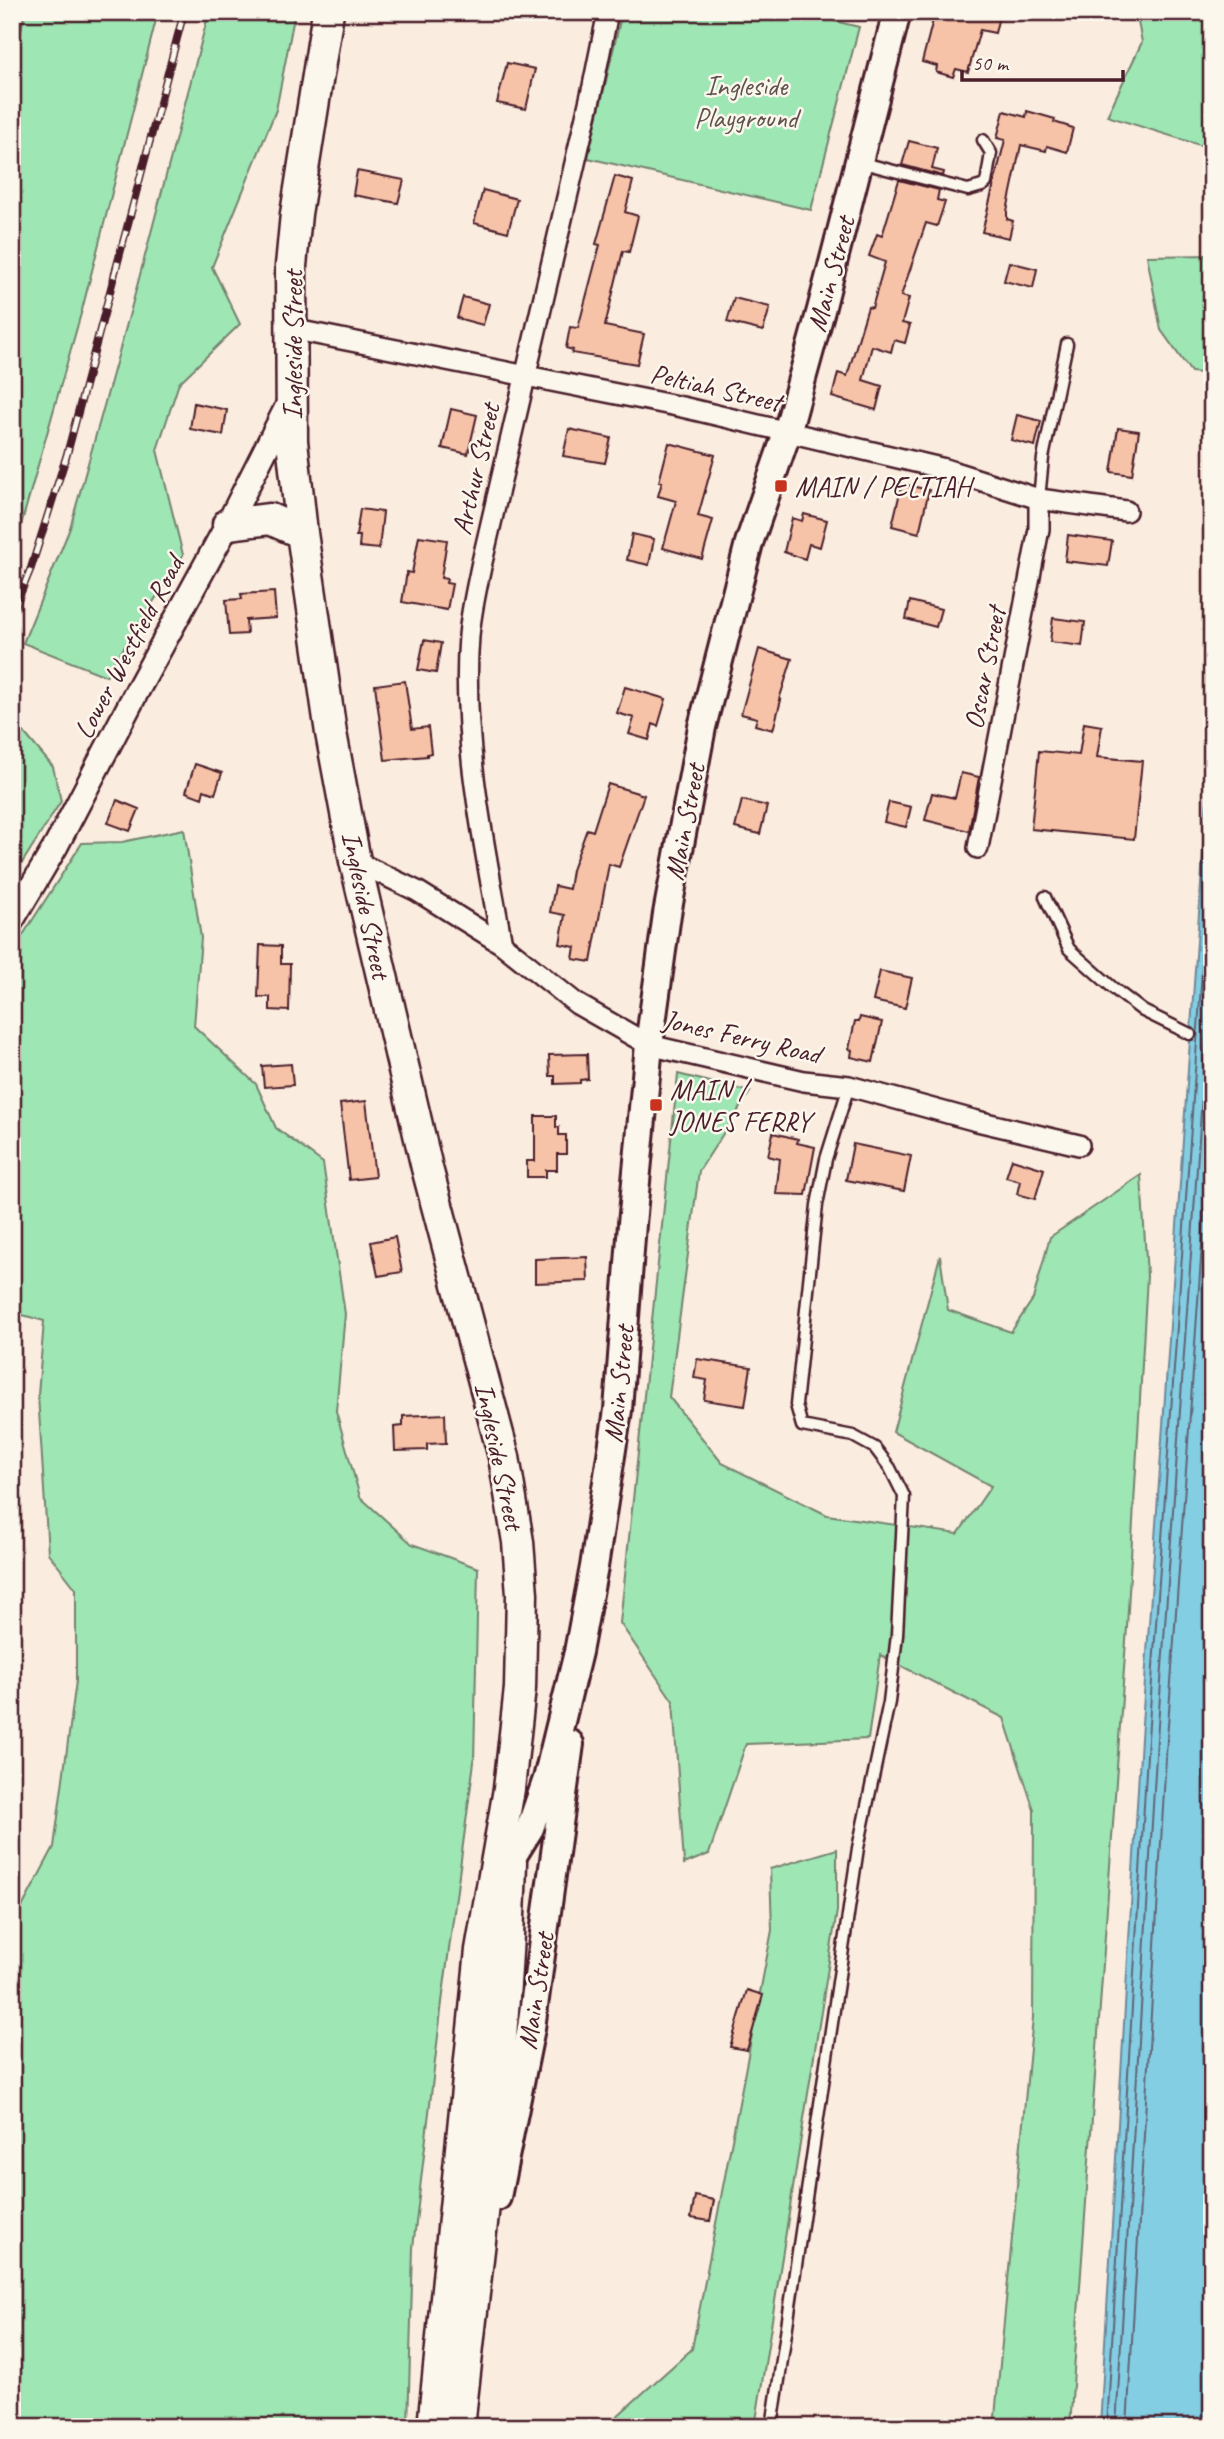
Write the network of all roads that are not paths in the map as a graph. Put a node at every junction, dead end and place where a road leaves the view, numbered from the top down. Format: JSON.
{"nodes":[{"id":1,"x":328,"y":12,"type":"edge"},
{"id":2,"x":608,"y":12,"type":"edge"},
{"id":3,"x":897,"y":12,"type":"edge"},
{"id":4,"x":983,"y":139,"type":"dead end"},
{"id":5,"x":859,"y":162,"type":"junction"},
{"id":6,"x":291,"y":329,"type":"junction"},
{"id":7,"x":1067,"y":344,"type":"dead end"},
{"id":8,"x":527,"y":374,"type":"junction"},
{"id":9,"x":291,"y":398,"type":"junction"},
{"id":10,"x":787,"y":433,"type":"junction"},
{"id":11,"x":1040,"y":499,"type":"junction"},
{"id":12,"x":1126,"y":511,"type":"dead end"},
{"id":13,"x":228,"y":524,"type":"junction"},
{"id":14,"x":302,"y":533,"type":"junction"},
{"id":15,"x":978,"y":848,"type":"dead end"},
{"id":16,"x":355,"y":861,"type":"junction"},
{"id":17,"x":1045,"y":897,"type":"dead end"},
{"id":18,"x":12,"y":920,"type":"edge"},
{"id":19,"x":502,"y":944,"type":"junction"},
{"id":20,"x":1190,"y":1034,"type":"dead end"},
{"id":21,"x":649,"y":1045,"type":"junction"},
{"id":22,"x":849,"y":1086,"type":"junction"},
{"id":23,"x":1079,"y":1145,"type":"dead end"},
{"id":24,"x":578,"y":1652,"type":"junction"},
{"id":25,"x":509,"y":1789,"type":"junction"},
{"id":26,"x":511,"y":1862,"type":"junction"},
{"id":27,"x":490,"y":1890,"type":"junction"},
{"id":28,"x":495,"y":1952,"type":"junction"},
{"id":29,"x":470,"y":2328,"type":"junction"},
{"id":30,"x":433,"y":2427,"type":"edge"},
{"id":31,"x":459,"y":2427,"type":"edge"},
{"id":32,"x":772,"y":2427,"type":"edge"}],
"edges":[{"from":1,"to":6,"type":"main road","name":"Ingleside Street"},
{"from":2,"to":8,"type":"street","name":"Arthur Street"},
{"from":3,"to":5,"type":"main road","name":"Main Street"},
{"from":4,"to":5,"type":"lane"},
{"from":5,"to":10,"type":"main road","name":"Main Street"},
{"from":6,"to":8,"type":"street","name":"Peltiah Street"},
{"from":6,"to":9,"type":"main road","name":"Ingleside Street"},
{"from":7,"to":11,"type":"lane"},
{"from":8,"to":10,"type":"street","name":"Peltiah Street"},
{"from":8,"to":19,"type":"street","name":"Arthur Street"},
{"from":9,"to":13,"type":"street","name":"Lower Westfield Road"},
{"from":9,"to":14,"type":"main road","name":"Ingleside Street"},
{"from":10,"to":11,"type":"street","name":"Peltiah Street"},
{"from":10,"to":21,"type":"main road","name":"Main Street"},
{"from":11,"to":12,"type":"street","name":"Peltiah Street"},
{"from":11,"to":15,"type":"street","name":"Oscar Street"},
{"from":13,"to":14,"type":"main road"},
{"from":13,"to":18,"type":"street","name":"Lower Westfield Road"},
{"from":14,"to":16,"type":"main road","name":"Ingleside Street"},
{"from":16,"to":19,"type":"street","name":"Jones Ferry Road"},
{"from":16,"to":25,"type":"main road","name":"Ingleside Street"},
{"from":17,"to":20,"type":"lane"},
{"from":19,"to":21,"type":"street","name":"Jones Ferry Road"},
{"from":21,"to":22,"type":"street","name":"Jones Ferry Road"},
{"from":21,"to":24,"type":"main road","name":"Main Street"},
{"from":22,"to":23,"type":"street","name":"Jones Ferry Road"},
{"from":22,"to":32,"type":"lane"},
{"from":24,"to":26,"type":"main road","name":"Main Street"},
{"from":24,"to":29,"type":"main road","name":"Main Street"},
{"from":25,"to":26,"type":"main road","name":"Ingleside Street"},
{"from":25,"to":27,"type":"main road","name":"Ingleside Street"},
{"from":26,"to":27,"type":"main road","name":"Main Street"},
{"from":26,"to":28,"type":"main road","name":"Ingleside Street"},
{"from":27,"to":28,"type":"main road","name":"Ingleside Street"},
{"from":28,"to":29,"type":"main road","name":"Main Street"},
{"from":28,"to":30,"type":"main road","name":"Main Street"},
{"from":29,"to":31,"type":"main road","name":"Main Street"}]}
